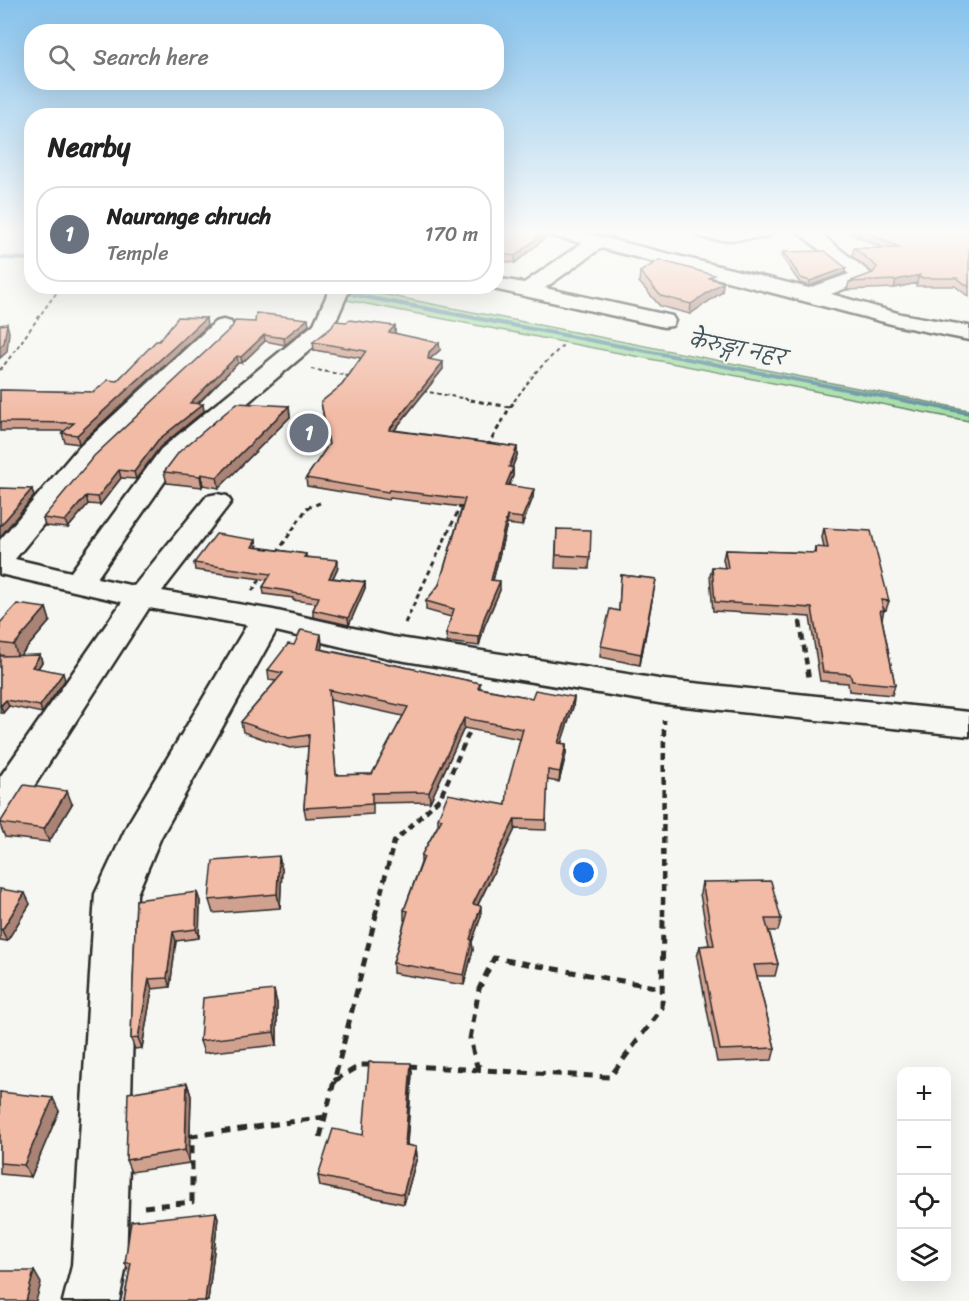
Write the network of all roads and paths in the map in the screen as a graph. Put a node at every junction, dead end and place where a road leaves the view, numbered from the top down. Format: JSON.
{"nodes":[{"id":1,"x":540,"y":293,"type":"edge"},
{"id":2,"x":801,"y":293,"type":"edge"},
{"id":3,"x":816,"y":293,"type":"edge"},
{"id":4,"x":55,"y":294,"type":"edge"},
{"id":5,"x":337,"y":294,"type":"edge"},
{"id":6,"x":810,"y":295,"type":"junction"},
{"id":7,"x":664,"y":321,"type":"dead end"},
{"id":8,"x":223,"y":327,"type":"dead end"},
{"id":9,"x":969,"y":333,"type":"edge"},
{"id":10,"x":564,"y":344,"type":"dead end"},
{"id":11,"x":278,"y":363,"type":"junction"},
{"id":12,"x":0,"y":370,"type":"edge"},
{"id":13,"x":359,"y":378,"type":"edge"},
{"id":14,"x":417,"y":390,"type":"edge"},
{"id":15,"x":510,"y":407,"type":"junction"},
{"id":16,"x":485,"y":453,"type":"edge"},
{"id":17,"x":465,"y":496,"type":"edge"},
{"id":18,"x":217,"y":502,"type":"dead end"},
{"id":19,"x":320,"y":503,"type":"dead end"},
{"id":20,"x":276,"y":555,"type":"edge"},
{"id":21,"x":0,"y":559,"type":"edge"},
{"id":22,"x":0,"y":565,"type":"edge"},
{"id":23,"x":265,"y":571,"type":"edge"},
{"id":24,"x":78,"y":583,"type":"junction"},
{"id":25,"x":141,"y":597,"type":"junction"},
{"id":26,"x":796,"y":603,"type":"edge"},
{"id":27,"x":252,"y":616,"type":"junction"},
{"id":28,"x":393,"y":648,"type":"junction"},
{"id":29,"x":665,"y":692,"type":"junction"},
{"id":30,"x":814,"y":706,"type":"junction"},
{"id":31,"x":476,"y":717,"type":"edge"},
{"id":32,"x":969,"y":724,"type":"edge"},
{"id":33,"x":0,"y":807,"type":"edge"},
{"id":34,"x":661,"y":988,"type":"junction"},
{"id":35,"x":381,"y":1066,"type":"edge"},
{"id":36,"x":402,"y":1066,"type":"edge"},
{"id":37,"x":482,"y":1068,"type":"junction"},
{"id":38,"x":334,"y":1081,"type":"junction"},
{"id":39,"x":325,"y":1117,"type":"junction"},
{"id":40,"x":320,"y":1137,"type":"dead end"},
{"id":41,"x":101,"y":1212,"type":"junction"},
{"id":42,"x":91,"y":1301,"type":"edge"}],
"edges":[{"from":1,"to":7,"type":"street"},
{"from":2,"to":6,"type":"street"},
{"from":3,"to":6,"type":"street"},
{"from":4,"to":12,"type":"path"},
{"from":5,"to":11,"type":"street"},
{"from":6,"to":9,"type":"street"},
{"from":8,"to":21,"type":"street"},
{"from":10,"to":15,"type":"path"},
{"from":11,"to":13,"type":"path"},
{"from":11,"to":24,"type":"street"},
{"from":14,"to":15,"type":"path"},
{"from":15,"to":16,"type":"path"},
{"from":17,"to":28,"type":"path"},
{"from":18,"to":25,"type":"street"},
{"from":19,"to":20,"type":"path"},
{"from":22,"to":24,"type":"street"},
{"from":23,"to":27,"type":"path"},
{"from":24,"to":25,"type":"street"},
{"from":25,"to":27,"type":"street"},
{"from":25,"to":33,"type":"street"},
{"from":26,"to":30,"type":"path"},
{"from":27,"to":28,"type":"street"},
{"from":27,"to":41,"type":"street"},
{"from":28,"to":29,"type":"street"},
{"from":29,"to":30,"type":"street"},
{"from":29,"to":34,"type":"path"},
{"from":30,"to":32,"type":"street"},
{"from":31,"to":38,"type":"path"},
{"from":34,"to":37,"type":"path"},
{"from":34,"to":37,"type":"path"},
{"from":35,"to":38,"type":"path"},
{"from":36,"to":37,"type":"path"},
{"from":38,"to":39,"type":"path"},
{"from":39,"to":40,"type":"path"},
{"from":39,"to":41,"type":"path"},
{"from":41,"to":42,"type":"street"}]}
